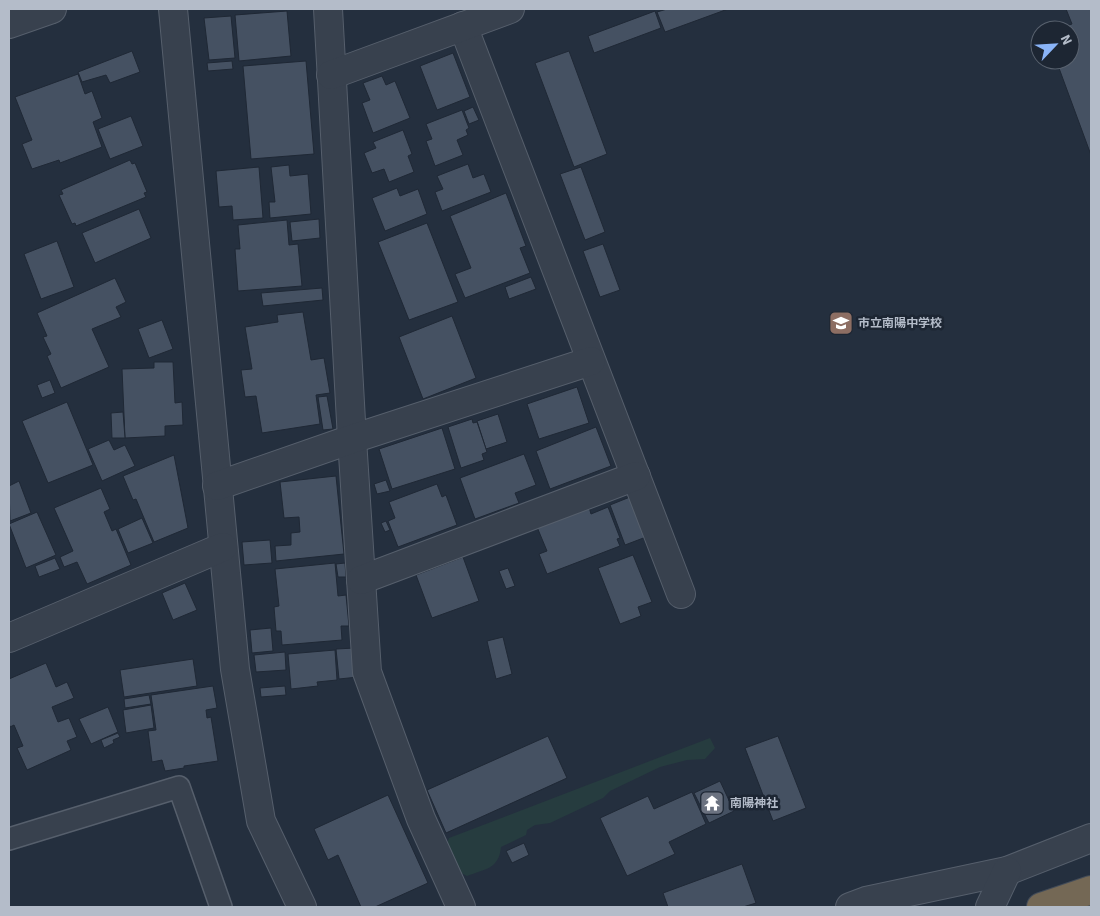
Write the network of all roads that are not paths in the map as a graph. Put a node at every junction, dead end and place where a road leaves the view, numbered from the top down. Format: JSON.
{"nodes":[{"id":1,"x":173,"y":9,"type":"edge"},
{"id":2,"x":328,"y":9,"type":"edge"},
{"id":3,"x":510,"y":9,"type":"edge"},
{"id":4,"x":464,"y":26,"type":"junction"},
{"id":5,"x":331,"y":76,"type":"junction"},
{"id":6,"x":592,"y":361,"type":"junction"},
{"id":7,"x":352,"y":439,"type":"junction"},
{"id":8,"x":636,"y":476,"type":"junction"},
{"id":9,"x":217,"y":486,"type":"junction"},
{"id":10,"x":223,"y":547,"type":"junction"},
{"id":11,"x":361,"y":580,"type":"junction"},
{"id":12,"x":681,"y":594,"type":"dead end"},
{"id":13,"x":9,"y":638,"type":"edge"},
{"id":14,"x":1091,"y":838,"type":"edge"},
{"id":15,"x":9,"y":839,"type":"edge"},
{"id":16,"x":1007,"y":871,"type":"junction"},
{"id":17,"x":1091,"y":890,"type":"edge"},
{"id":18,"x":221,"y":907,"type":"edge"},
{"id":19,"x":302,"y":907,"type":"edge"},
{"id":20,"x":461,"y":907,"type":"edge"},
{"id":21,"x":850,"y":907,"type":"edge"},
{"id":22,"x":990,"y":907,"type":"edge"},
{"id":23,"x":1041,"y":907,"type":"edge"}],
"edges":[{"from":1,"to":9,"type":"street"},
{"from":2,"to":5,"type":"street"},
{"from":3,"to":4,"type":"street"},
{"from":4,"to":5,"type":"street"},
{"from":4,"to":6,"type":"street"},
{"from":5,"to":7,"type":"street"},
{"from":6,"to":7,"type":"street"},
{"from":6,"to":8,"type":"street"},
{"from":7,"to":9,"type":"street"},
{"from":7,"to":11,"type":"street"},
{"from":8,"to":11,"type":"street"},
{"from":8,"to":12,"type":"street"},
{"from":9,"to":10,"type":"street"},
{"from":10,"to":13,"type":"street"},
{"from":10,"to":19,"type":"street"},
{"from":11,"to":20,"type":"street"},
{"from":14,"to":16,"type":"street"},
{"from":15,"to":18,"type":"lane"},
{"from":16,"to":21,"type":"street"},
{"from":16,"to":22,"type":"street"},
{"from":17,"to":23,"type":"highway"}]}
